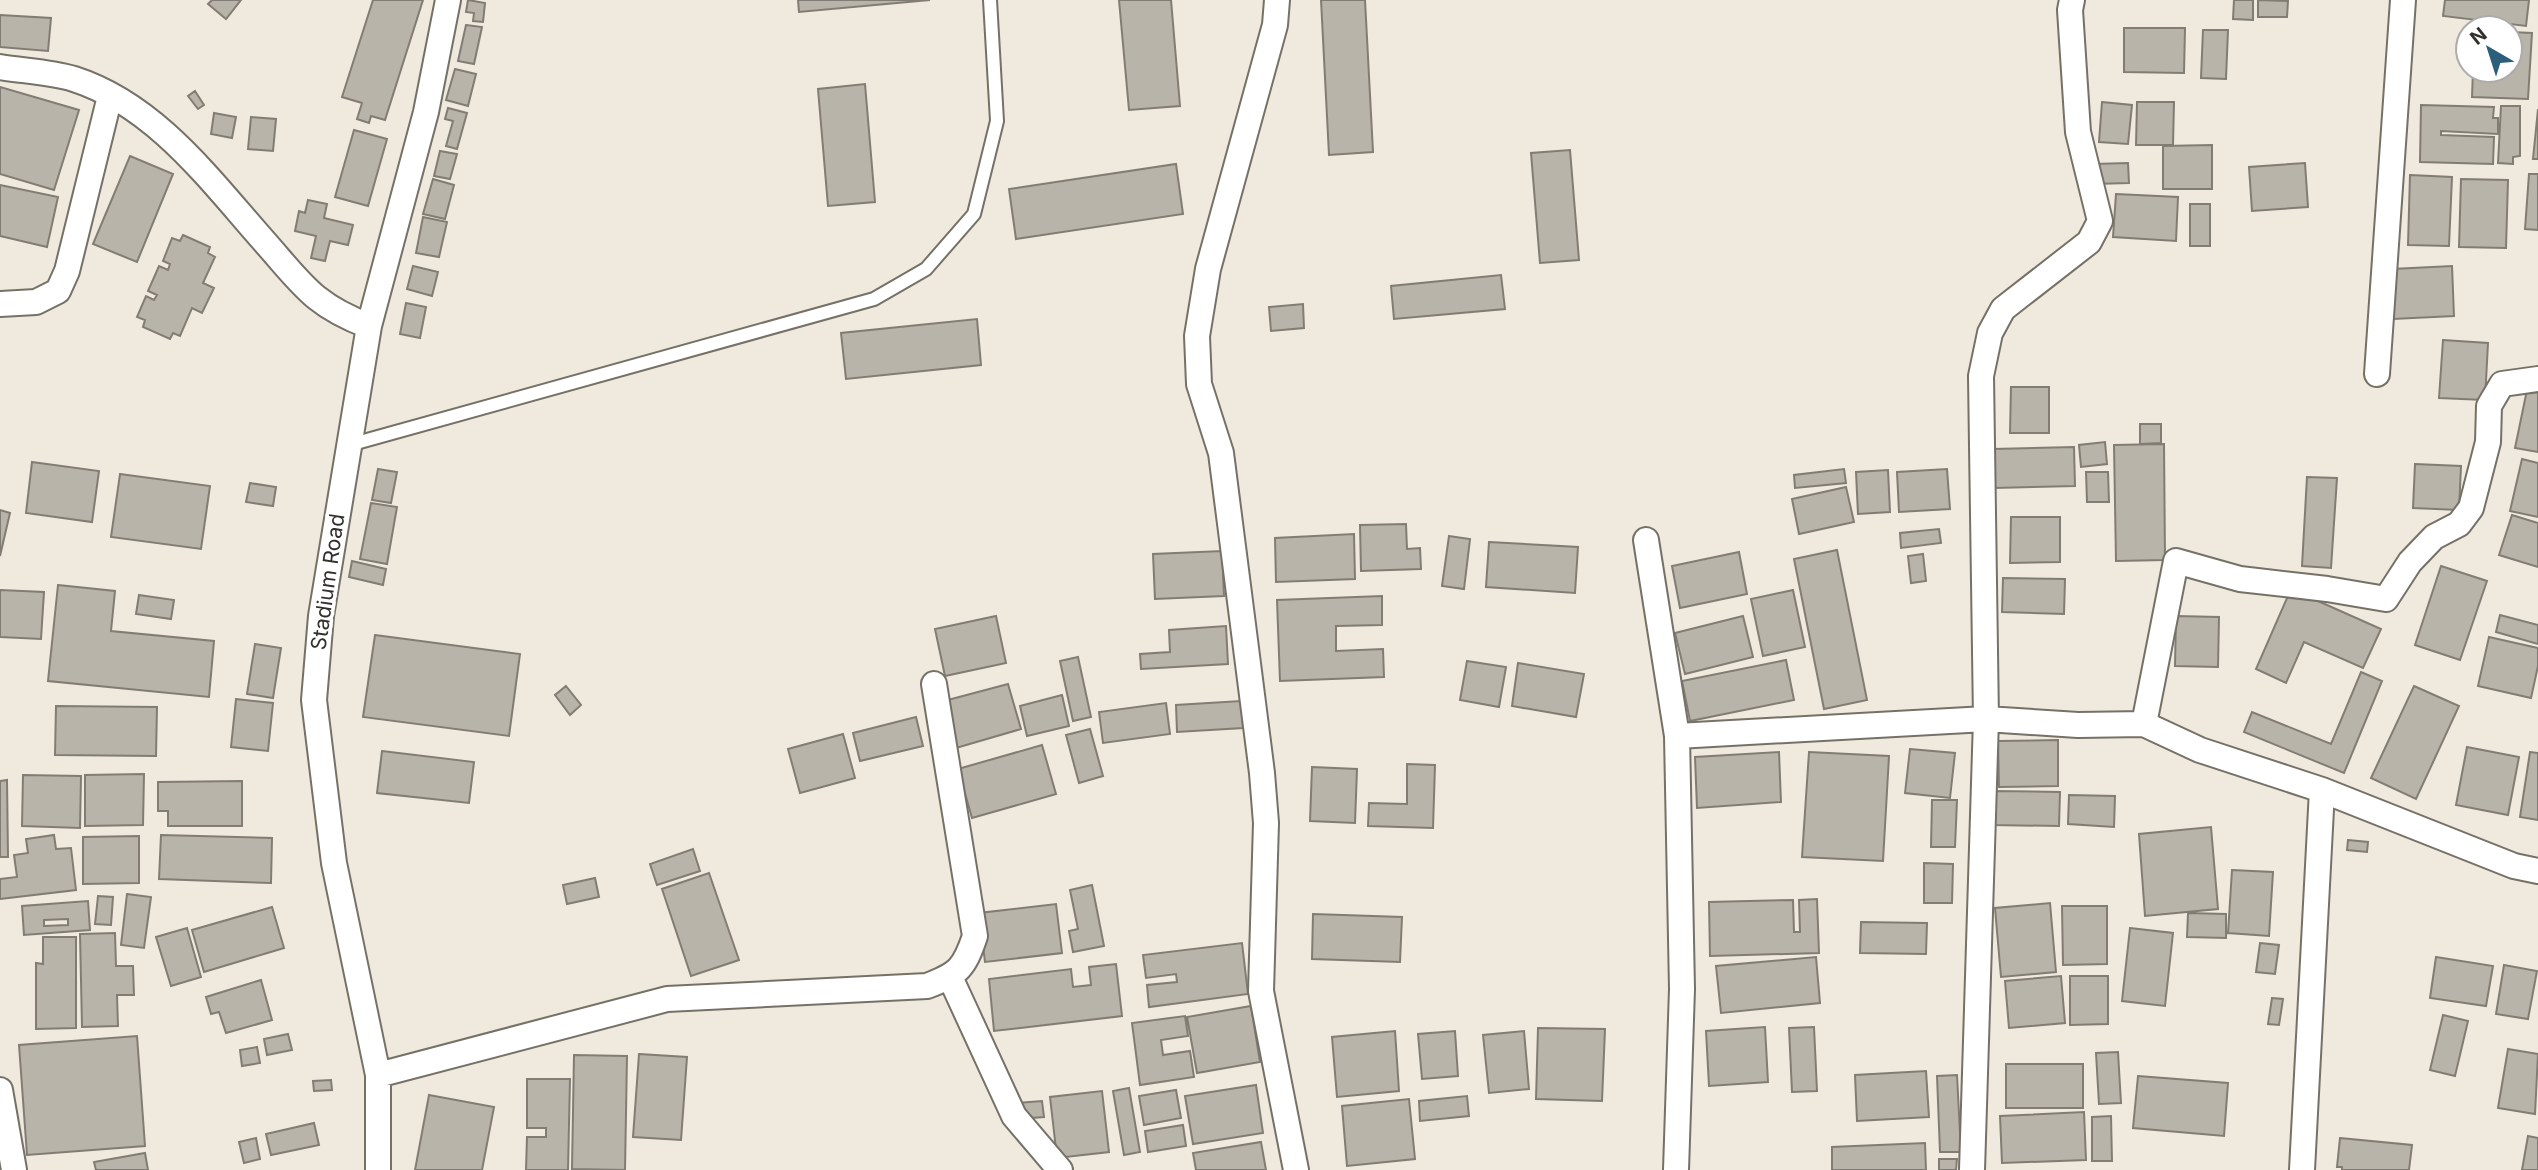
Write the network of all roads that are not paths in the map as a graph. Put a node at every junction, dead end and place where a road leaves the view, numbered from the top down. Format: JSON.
{"nodes":[{"id":1,"x":448,"y":0,"type":"edge"},
{"id":2,"x":990,"y":0,"type":"edge"},
{"id":3,"x":1277,"y":0,"type":"edge"},
{"id":4,"x":2072,"y":0,"type":"edge"},
{"id":5,"x":2403,"y":0,"type":"edge"},
{"id":6,"x":0,"y":68,"type":"edge"},
{"id":7,"x":110,"y":96,"type":"junction"},
{"id":8,"x":0,"y":304,"type":"edge"},
{"id":9,"x":369,"y":326,"type":"junction"},
{"id":10,"x":2377,"y":374,"type":"dead end"},
{"id":11,"x":2538,"y":379,"type":"edge"},
{"id":12,"x":349,"y":445,"type":"junction"},
{"id":13,"x":1646,"y":540,"type":"dead end"},
{"id":14,"x":934,"y":684,"type":"dead end"},
{"id":15,"x":1986,"y":719,"type":"junction"},
{"id":16,"x":2144,"y":724,"type":"junction"},
{"id":17,"x":1677,"y":736,"type":"junction"},
{"id":18,"x":2322,"y":790,"type":"junction"},
{"id":19,"x":2538,"y":871,"type":"edge"},
{"id":20,"x":950,"y":977,"type":"junction"},
{"id":21,"x":378,"y":1075,"type":"junction"},
{"id":22,"x":0,"y":1090,"type":"edge"},
{"id":23,"x":14,"y":1170,"type":"edge"},
{"id":24,"x":378,"y":1170,"type":"edge"},
{"id":25,"x":1060,"y":1170,"type":"edge"},
{"id":26,"x":1296,"y":1170,"type":"edge"},
{"id":27,"x":1676,"y":1170,"type":"edge"},
{"id":28,"x":1972,"y":1170,"type":"edge"},
{"id":29,"x":2302,"y":1170,"type":"edge"}],
"edges":[{"from":1,"to":9,"type":"street","name":"Stadium Road"},
{"from":2,"to":12,"type":"lane"},
{"from":3,"to":26,"type":"street"},
{"from":4,"to":15,"type":"street"},
{"from":5,"to":10,"type":"street"},
{"from":6,"to":7,"type":"street"},
{"from":7,"to":8,"type":"street"},
{"from":7,"to":9,"type":"street"},
{"from":9,"to":12,"type":"street","name":"Stadium Road"},
{"from":11,"to":16,"type":"street"},
{"from":12,"to":21,"type":"street","name":"Stadium Road"},
{"from":13,"to":17,"type":"street"},
{"from":14,"to":20,"type":"street"},
{"from":15,"to":16,"type":"street"},
{"from":15,"to":17,"type":"street"},
{"from":15,"to":28,"type":"street"},
{"from":16,"to":18,"type":"street"},
{"from":17,"to":27,"type":"street"},
{"from":18,"to":19,"type":"street"},
{"from":18,"to":29,"type":"street"},
{"from":20,"to":21,"type":"street"},
{"from":20,"to":25,"type":"street"},
{"from":21,"to":24,"type":"street","name":"Stadium Road"},
{"from":22,"to":23,"type":"street"}]}
